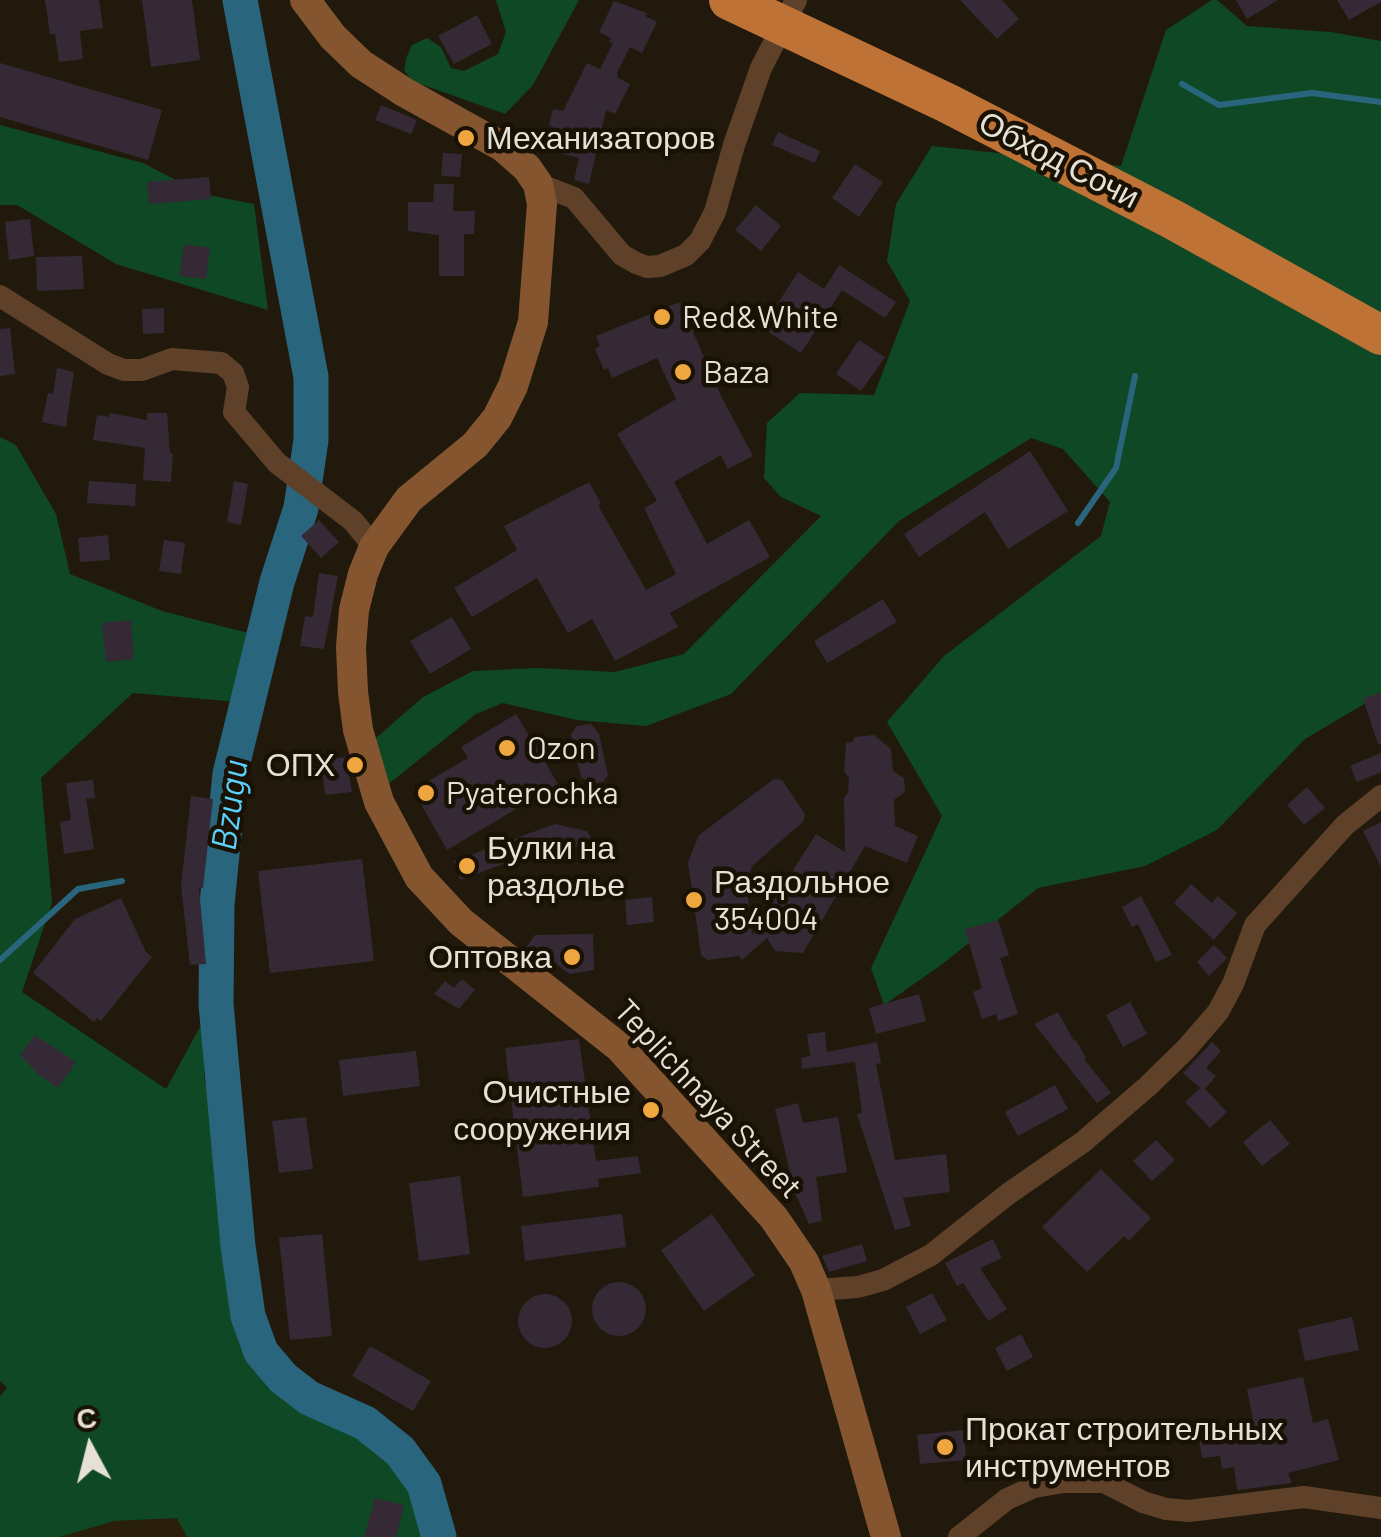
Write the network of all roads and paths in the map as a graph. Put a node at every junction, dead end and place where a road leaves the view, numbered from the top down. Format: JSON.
{"nodes":[{"id":1,"x":305,"y":0,"type":"edge"},
{"id":2,"x":729,"y":0,"type":"edge"},
{"id":3,"x":796,"y":0,"type":"edge"},
{"id":4,"x":538,"y":184,"type":"junction"},
{"id":5,"x":0,"y":296,"type":"edge"},
{"id":6,"x":1381,"y":336,"type":"edge"},
{"id":7,"x":374,"y":547,"type":"junction"},
{"id":8,"x":1381,"y":796,"type":"edge"},
{"id":9,"x":816,"y":1290,"type":"junction"},
{"id":10,"x":1381,"y":1508,"type":"edge"},
{"id":11,"x":886,"y":1537,"type":"edge"},
{"id":12,"x":959,"y":1537,"type":"edge"}],
"edges":[{"from":1,"to":4,"type":"street"},
{"from":2,"to":6,"type":"highway","name":"Обход Сочи","bridge":true},
{"from":3,"to":4,"type":"street"},
{"from":4,"to":7,"type":"street","name":"Teplichnaya Street"},
{"from":5,"to":7,"type":"street"},
{"from":7,"to":9,"type":"street","name":"Teplichnaya Street"},
{"from":8,"to":9,"type":"street"},
{"from":9,"to":11,"type":"street","name":"Teplichnaya Street"},
{"from":10,"to":12,"type":"street"}]}
